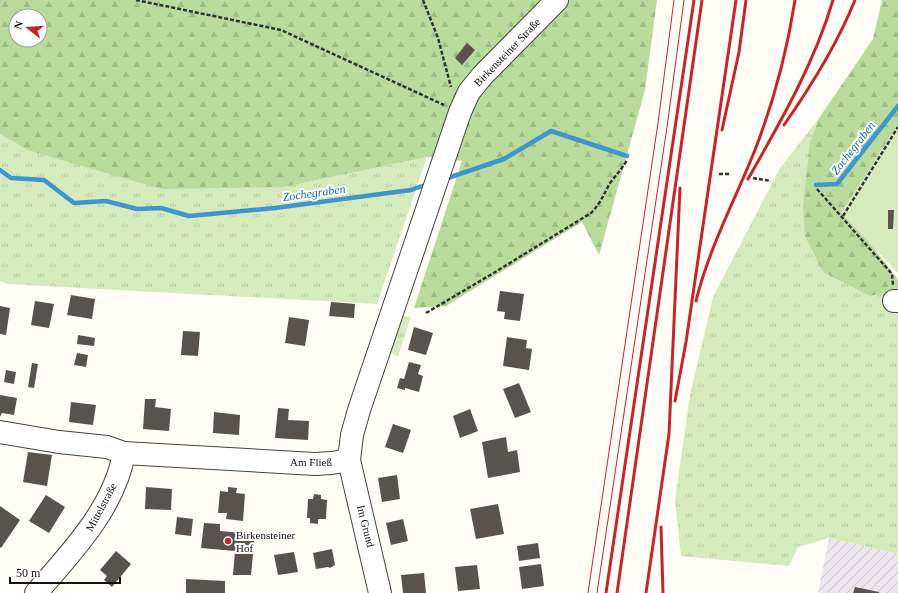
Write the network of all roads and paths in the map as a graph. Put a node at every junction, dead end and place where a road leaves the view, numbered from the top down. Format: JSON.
{"nodes":[{"id":1,"x":136,"y":0,"type":"edge"},
{"id":2,"x":423,"y":0,"type":"edge"},
{"id":3,"x":558,"y":0,"type":"edge"},
{"id":4,"x":456,"y":110,"type":"junction"},
{"id":5,"x":898,"y":127,"type":"edge"},
{"id":6,"x":627,"y":160,"type":"dead end"},
{"id":7,"x":719,"y":174,"type":"dead end"},
{"id":8,"x":729,"y":174,"type":"dead end"},
{"id":9,"x":753,"y":178,"type":"dead end"},
{"id":10,"x":771,"y":181,"type":"dead end"},
{"id":11,"x":817,"y":189,"type":"dead end"},
{"id":12,"x":843,"y":216,"type":"junction"},
{"id":13,"x":896,"y":301,"type":"edge"},
{"id":14,"x":426,"y":313,"type":"dead end"},
{"id":15,"x":0,"y":432,"type":"edge"},
{"id":16,"x":124,"y":453,"type":"junction"},
{"id":17,"x":349,"y":460,"type":"junction"},
{"id":18,"x":36,"y":593,"type":"edge"},
{"id":19,"x":380,"y":593,"type":"edge"}],
"edges":[{"from":1,"to":4,"type":"path"},
{"from":2,"to":4,"type":"path"},
{"from":3,"to":4,"type":"street","name":"Birkensteiner Straße"},
{"from":4,"to":17,"type":"street","name":"Birkensteiner Straße"},
{"from":5,"to":12,"type":"path"},
{"from":6,"to":14,"type":"path"},
{"from":7,"to":8,"type":"path"},
{"from":9,"to":10,"type":"path"},
{"from":11,"to":12,"type":"path"},
{"from":12,"to":13,"type":"path"},
{"from":15,"to":16,"type":"street","name":"Am Fließ"},
{"from":16,"to":17,"type":"street","name":"Am Fließ"},
{"from":16,"to":18,"type":"street","name":"Mittelstraße"},
{"from":17,"to":19,"type":"street","name":"Im Grund"}]}
